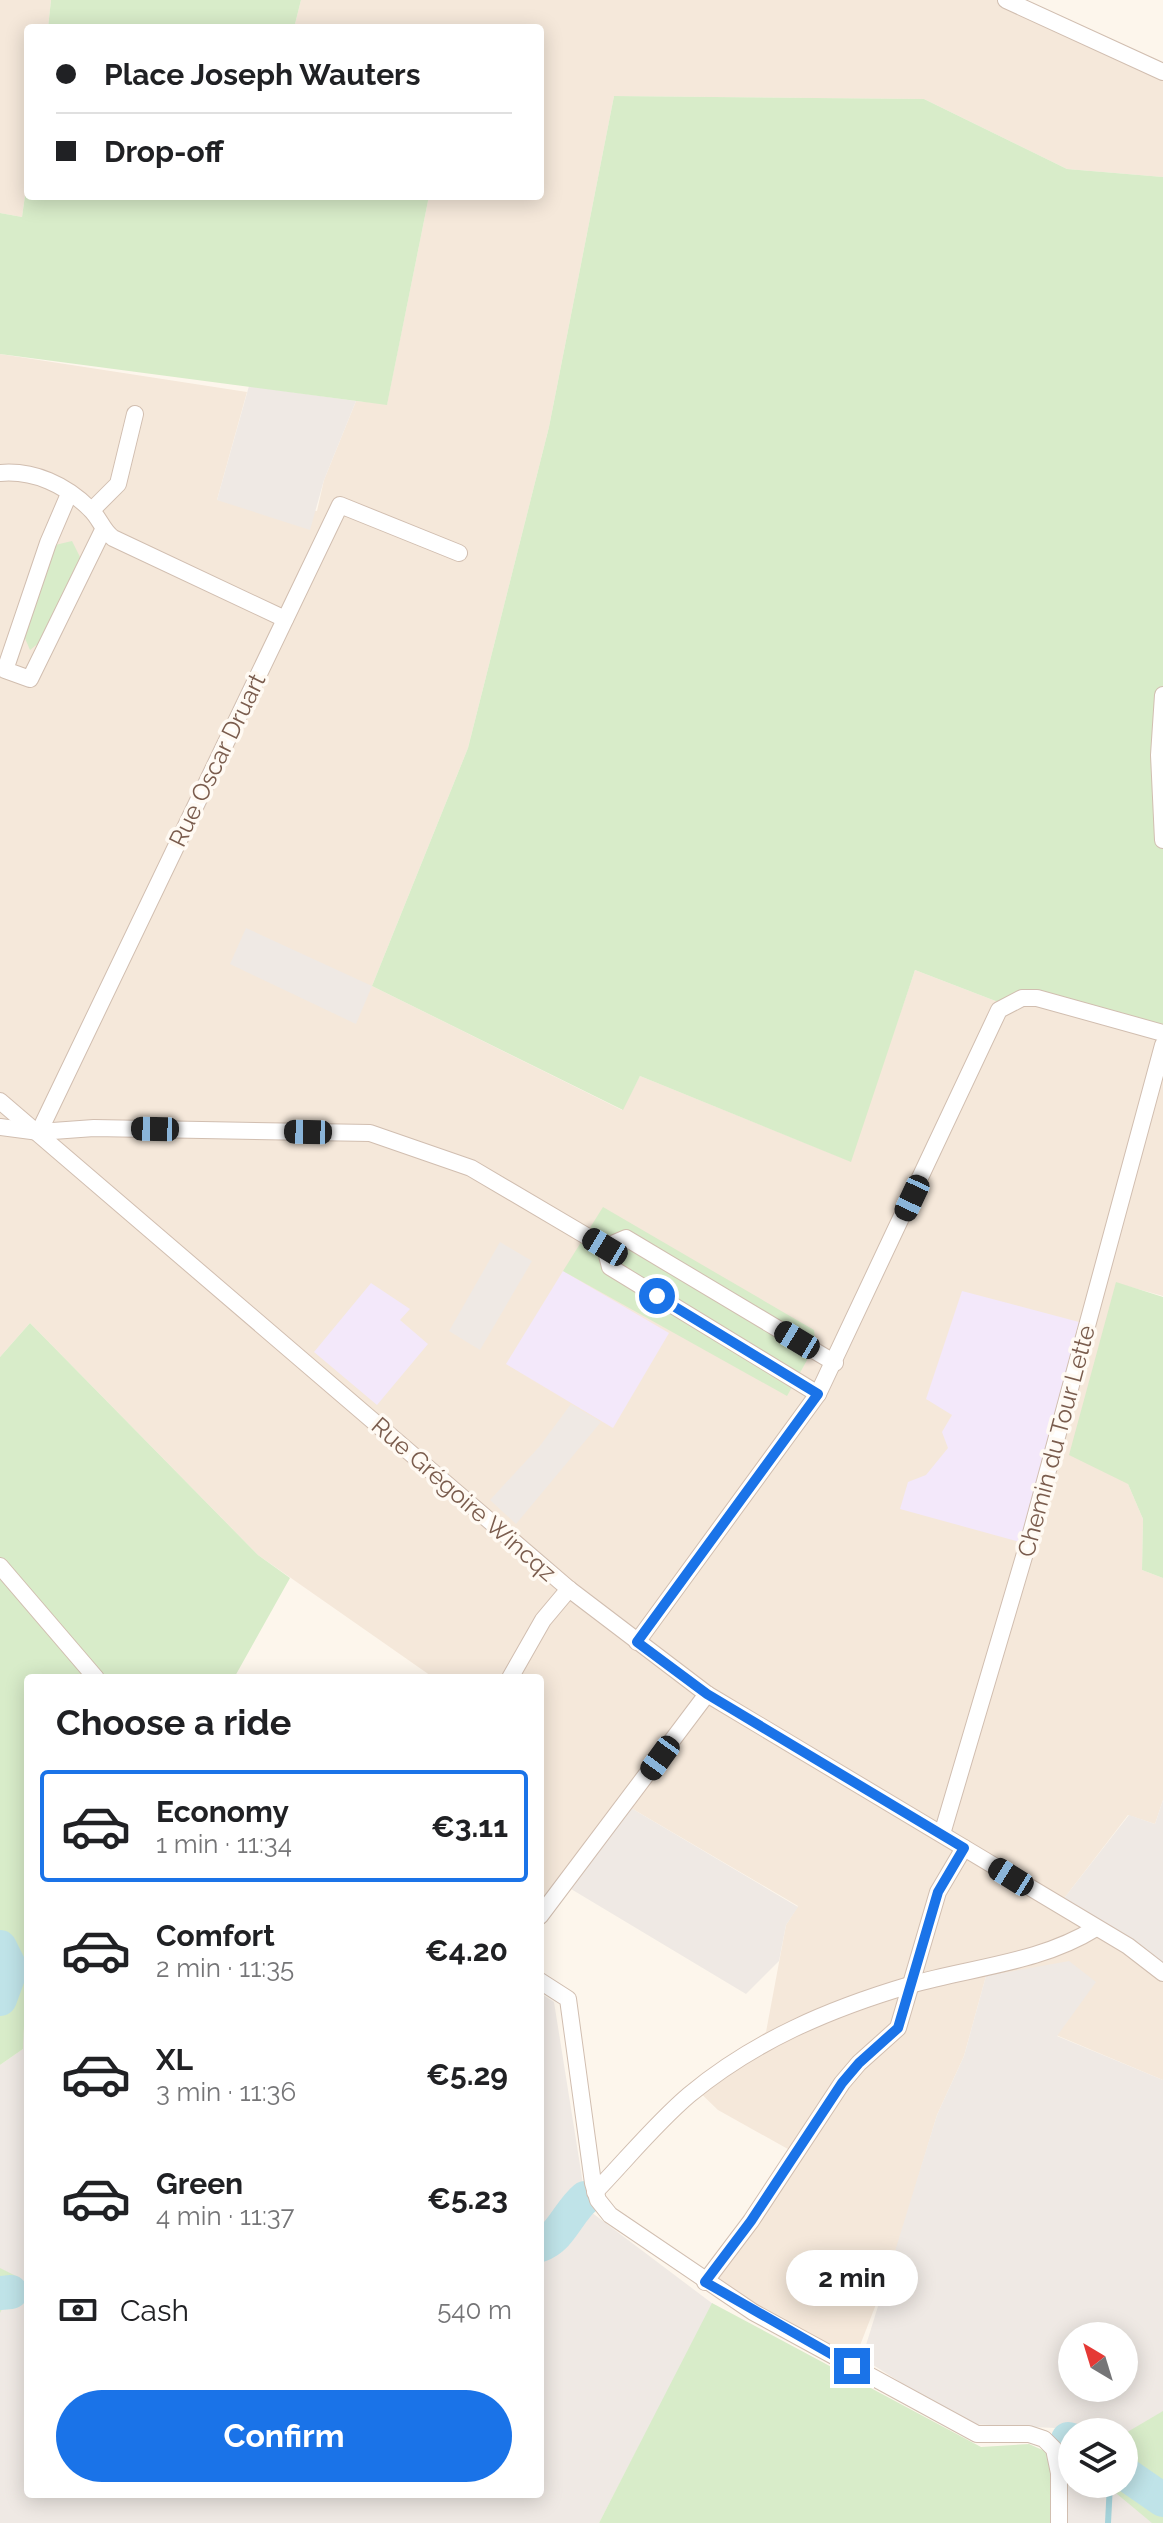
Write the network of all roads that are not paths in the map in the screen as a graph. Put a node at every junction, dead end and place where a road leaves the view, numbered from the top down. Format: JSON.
{"nodes":[{"id":1,"x":1006,"y":0,"type":"edge"},
{"id":2,"x":1163,"y":72,"type":"edge"},
{"id":3,"x":135,"y":414,"type":"dead end"},
{"id":4,"x":0,"y":473,"type":"edge"},
{"id":5,"x":69,"y":494,"type":"junction"},
{"id":6,"x":92,"y":510,"type":"junction"},
{"id":7,"x":103,"y":530,"type":"junction"},
{"id":8,"x":459,"y":553,"type":"dead end"},
{"id":9,"x":285,"y":619,"type":"junction"},
{"id":10,"x":1163,"y":695,"type":"edge"},
{"id":11,"x":1163,"y":840,"type":"edge"},
{"id":12,"x":1163,"y":1033,"type":"edge"},
{"id":13,"x":1163,"y":1045,"type":"edge"},
{"id":14,"x":1157,"y":1092,"type":"edge"},
{"id":15,"x":0,"y":1101,"type":"edge"},
{"id":16,"x":0,"y":1127,"type":"edge"},
{"id":17,"x":39,"y":1132,"type":"junction"},
{"id":18,"x":605,"y":1247,"type":"junction"},
{"id":19,"x":835,"y":1363,"type":"junction"},
{"id":20,"x":818,"y":1394,"type":"junction"},
{"id":21,"x":0,"y":1566,"type":"edge"},
{"id":22,"x":569,"y":1589,"type":"junction"},
{"id":23,"x":637,"y":1642,"type":"junction"},
{"id":24,"x":93,"y":1674,"type":"edge"},
{"id":25,"x":512,"y":1674,"type":"edge"},
{"id":26,"x":707,"y":1694,"type":"junction"},
{"id":27,"x":942,"y":1834,"type":"junction"},
{"id":28,"x":964,"y":1848,"type":"junction"},
{"id":29,"x":544,"y":1911,"type":"edge"},
{"id":30,"x":1096,"y":1928,"type":"junction"},
{"id":31,"x":1163,"y":1973,"type":"edge"},
{"id":32,"x":544,"y":1984,"type":"edge"},
{"id":33,"x":911,"y":1985,"type":"junction"},
{"id":34,"x":595,"y":2192,"type":"junction"},
{"id":35,"x":705,"y":2282,"type":"junction"},
{"id":36,"x":1059,"y":2523,"type":"edge"}],
"edges":[{"from":1,"to":2,"type":"street"},
{"from":3,"to":6,"type":"street"},
{"from":4,"to":5,"type":"street"},
{"from":5,"to":6,"type":"street"},
{"from":5,"to":7,"type":"street"},
{"from":6,"to":7,"type":"street"},
{"from":7,"to":9,"type":"street"},
{"from":8,"to":9,"type":"street","name":"Rue Oscar Druart"},
{"from":9,"to":17,"type":"street","name":"Rue Oscar Druart"},
{"from":10,"to":11,"type":"street"},
{"from":12,"to":19,"type":"street"},
{"from":13,"to":14,"type":"street","name":"Chemin du Tour Lette"},
{"from":14,"to":27,"type":"street","name":"Chemin du Tour Lette"},
{"from":15,"to":17,"type":"street","name":"Rue Grégoire Wincqz"},
{"from":16,"to":17,"type":"street"},
{"from":17,"to":18,"type":"street"},
{"from":17,"to":22,"type":"street","name":"Rue Grégoire Wincqz"},
{"from":18,"to":19,"type":"street"},
{"from":18,"to":20,"type":"street"},
{"from":19,"to":20,"type":"street"},
{"from":20,"to":23,"type":"street"},
{"from":21,"to":24,"type":"street"},
{"from":22,"to":23,"type":"street","name":"Rue Grégoire Wincqz"},
{"from":22,"to":25,"type":"street"},
{"from":23,"to":26,"type":"street","name":"Rue Grégoire Wincqz"},
{"from":26,"to":27,"type":"street","name":"Rue Grégoire Wincqz"},
{"from":26,"to":29,"type":"street"},
{"from":27,"to":28,"type":"street","name":"Rue Grégoire Wincqz"},
{"from":28,"to":30,"type":"street","name":"Rue Grégoire Wincqz"},
{"from":28,"to":33,"type":"street"},
{"from":30,"to":31,"type":"street","name":"Rue Grégoire Wincqz"},
{"from":30,"to":33,"type":"street"},
{"from":32,"to":34,"type":"street"},
{"from":33,"to":34,"type":"street"},
{"from":33,"to":35,"type":"street"},
{"from":34,"to":35,"type":"street"},
{"from":35,"to":36,"type":"street"}]}
